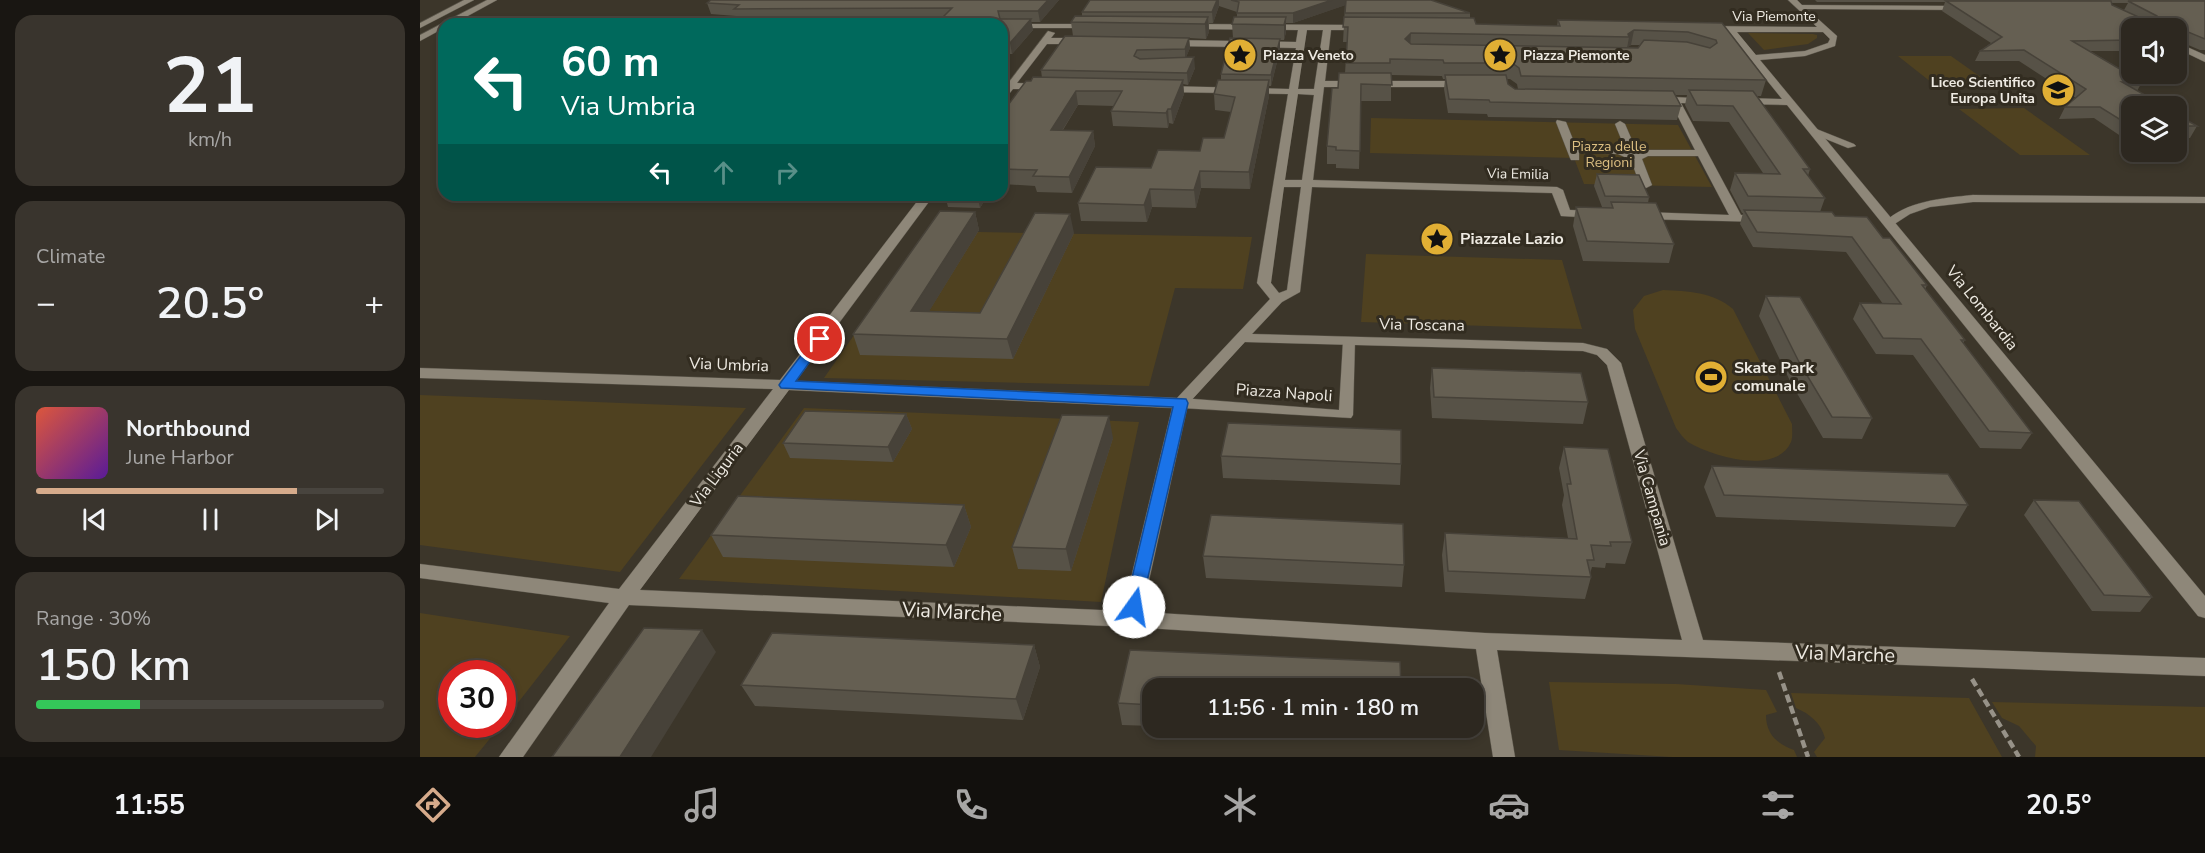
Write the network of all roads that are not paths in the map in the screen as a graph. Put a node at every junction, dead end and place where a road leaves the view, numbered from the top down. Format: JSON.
{"nodes":[{"id":1,"x":470,"y":0,"type":"edge"},
{"id":2,"x":493,"y":0,"type":"edge"},
{"id":3,"x":1792,"y":0,"type":"edge"},
{"id":4,"x":1800,"y":7,"type":"junction"},
{"id":5,"x":1977,"y":8,"type":"edge"},
{"id":6,"x":458,"y":18,"type":"edge"},
{"id":7,"x":420,"y":26,"type":"edge"},
{"id":8,"x":1008,"y":26,"type":"edge"},
{"id":9,"x":1056,"y":26,"type":"junction"},
{"id":10,"x":1096,"y":26,"type":"edge"},
{"id":11,"x":1178,"y":26,"type":"edge"},
{"id":12,"x":1303,"y":28,"type":"junction"},
{"id":13,"x":1327,"y":28,"type":"junction"},
{"id":14,"x":1374,"y":28,"type":"edge"},
{"id":15,"x":438,"y":29,"type":"edge"},
{"id":16,"x":1695,"y":29,"type":"edge"},
{"id":17,"x":1730,"y":29,"type":"junction"},
{"id":18,"x":1826,"y":30,"type":"junction"},
{"id":19,"x":420,"y":38,"type":"edge"},
{"id":20,"x":1045,"y":40,"type":"junction"},
{"id":21,"x":1092,"y":42,"type":"edge"},
{"id":22,"x":1162,"y":43,"type":"edge"},
{"id":23,"x":1198,"y":44,"type":"junction"},
{"id":24,"x":1231,"y":44,"type":"junction"},
{"id":25,"x":1301,"y":45,"type":"junction"},
{"id":26,"x":2187,"y":50,"type":"edge"},
{"id":27,"x":2194,"y":53,"type":"junction"},
{"id":28,"x":2205,"y":53,"type":"edge"},
{"id":29,"x":1194,"y":55,"type":"edge"},
{"id":30,"x":1228,"y":55,"type":"edge"},
{"id":31,"x":1755,"y":58,"type":"junction"},
{"id":32,"x":2205,"y":59,"type":"edge"},
{"id":33,"x":1475,"y":84,"type":"edge"},
{"id":34,"x":1010,"y":86,"type":"junction"},
{"id":35,"x":1057,"y":87,"type":"edge"},
{"id":36,"x":1318,"y":88,"type":"junction"},
{"id":37,"x":1008,"y":89,"type":"edge"},
{"id":38,"x":1148,"y":89,"type":"edge"},
{"id":39,"x":1294,"y":92,"type":"junction"},
{"id":40,"x":1651,"y":100,"type":"edge"},
{"id":41,"x":1674,"y":100,"type":"junction"},
{"id":42,"x":1720,"y":101,"type":"edge"},
{"id":43,"x":1732,"y":101,"type":"edge"},
{"id":44,"x":1791,"y":102,"type":"junction"},
{"id":45,"x":1561,"y":122,"type":"dead end"},
{"id":46,"x":1620,"y":124,"type":"dead end"},
{"id":47,"x":1814,"y":131,"type":"junction"},
{"id":48,"x":1851,"y":146,"type":"dead end"},
{"id":49,"x":1625,"y":149,"type":"junction"},
{"id":50,"x":1702,"y":153,"type":"junction"},
{"id":51,"x":1641,"y":155,"type":"junction"},
{"id":52,"x":1279,"y":183,"type":"junction"},
{"id":53,"x":1308,"y":184,"type":"junction"},
{"id":54,"x":1646,"y":185,"type":"edge"},
{"id":55,"x":2205,"y":200,"type":"edge"},
{"id":56,"x":924,"y":201,"type":"edge"},
{"id":57,"x":1604,"y":215,"type":"edge"},
{"id":58,"x":1626,"y":215,"type":"edge"},
{"id":59,"x":1737,"y":219,"type":"junction"},
{"id":60,"x":1771,"y":220,"type":"edge"},
{"id":61,"x":1870,"y":223,"type":"edge"},
{"id":62,"x":1889,"y":224,"type":"junction"},
{"id":63,"x":1276,"y":299,"type":"junction"},
{"id":64,"x":1241,"y":338,"type":"junction"},
{"id":65,"x":1349,"y":341,"type":"junction"},
{"id":66,"x":1602,"y":352,"type":"joint"},
{"id":67,"x":420,"y":373,"type":"edge"},
{"id":68,"x":786,"y":385,"type":"junction"},
{"id":69,"x":1181,"y":403,"type":"junction"},
{"id":70,"x":420,"y":571,"type":"edge"},
{"id":71,"x":624,"y":597,"type":"junction"},
{"id":72,"x":2205,"y":610,"type":"edge"},
{"id":73,"x":1131,"y":619,"type":"junction"},
{"id":74,"x":1485,"y":641,"type":"junction"},
{"id":75,"x":1695,"y":649,"type":"junction"},
{"id":76,"x":2205,"y":668,"type":"edge"},
{"id":77,"x":510,"y":757,"type":"edge"},
{"id":78,"x":1504,"y":757,"type":"edge"}],
"edges":[{"from":1,"to":7,"type":"street"},
{"from":2,"to":6,"type":"street"},
{"from":3,"to":4,"type":"street"},
{"from":4,"to":5,"type":"street"},
{"from":4,"to":18,"type":"street"},
{"from":8,"to":9,"type":"street"},
{"from":9,"to":10,"type":"street"},
{"from":9,"to":20,"type":"street"},
{"from":11,"to":12,"type":"street"},
{"from":12,"to":13,"type":"street"},
{"from":12,"to":25,"type":"street"},
{"from":13,"to":14,"type":"street"},
{"from":13,"to":36,"type":"street"},
{"from":15,"to":19,"type":"street"},
{"from":16,"to":17,"type":"street","name":"Via Piemonte"},
{"from":17,"to":18,"type":"street","name":"Via Piemonte"},
{"from":17,"to":31,"type":"street","name":"Via Lombardia"},
{"from":18,"to":31,"type":"street"},
{"from":20,"to":21,"type":"street"},
{"from":20,"to":34,"type":"street"},
{"from":22,"to":23,"type":"street"},
{"from":23,"to":24,"type":"street"},
{"from":23,"to":29,"type":"street"},
{"from":24,"to":25,"type":"street"},
{"from":24,"to":30,"type":"street"},
{"from":25,"to":39,"type":"street"},
{"from":26,"to":27,"type":"street"},
{"from":27,"to":28,"type":"street"},
{"from":27,"to":32,"type":"street"},
{"from":31,"to":44,"type":"street","name":"Via Lombardia"},
{"from":33,"to":36,"type":"street"},
{"from":34,"to":35,"type":"street"},
{"from":34,"to":37,"type":"street"},
{"from":36,"to":39,"type":"street"},
{"from":36,"to":53,"type":"street"},
{"from":38,"to":39,"type":"street"},
{"from":39,"to":52,"type":"street"},
{"from":40,"to":41,"type":"street"},
{"from":41,"to":42,"type":"street"},
{"from":41,"to":50,"type":"street"},
{"from":43,"to":44,"type":"street"},
{"from":44,"to":47,"type":"street","name":"Via Lombardia"},
{"from":45,"to":49,"type":"street"},
{"from":46,"to":49,"type":"street"},
{"from":47,"to":48,"type":"lane"},
{"from":47,"to":62,"type":"street","name":"Via Lombardia"},
{"from":49,"to":51,"type":"street"},
{"from":50,"to":51,"type":"street"},
{"from":50,"to":59,"type":"street"},
{"from":51,"to":54,"type":"street"},
{"from":52,"to":53,"type":"street"},
{"from":52,"to":63,"type":"street"},
{"from":53,"to":57,"type":"street","name":"Via Emilia"},
{"from":53,"to":63,"type":"street"},
{"from":55,"to":62,"type":"lane"},
{"from":56,"to":68,"type":"street","name":"Via Liguria"},
{"from":58,"to":59,"type":"street"},
{"from":59,"to":60,"type":"street"},
{"from":61,"to":62,"type":"street"},
{"from":62,"to":72,"type":"street","name":"Via Lombardia"},
{"from":63,"to":64,"type":"street"},
{"from":64,"to":65,"type":"street","name":"Via Toscana"},
{"from":64,"to":69,"type":"street"},
{"from":65,"to":66,"type":"street","name":"Via Toscana"},
{"from":65,"to":69,"type":"lane","name":"Piazza Napoli"},
{"from":66,"to":75,"type":"street","name":"Via Campania"},
{"from":67,"to":68,"type":"street","name":"Via Umbria"},
{"from":68,"to":69,"type":"street","name":"Via Umbria"},
{"from":68,"to":71,"type":"street","name":"Via Liguria"},
{"from":69,"to":73,"type":"street"},
{"from":70,"to":71,"type":"street","name":"Via Marche"},
{"from":71,"to":73,"type":"street","name":"Via Marche"},
{"from":71,"to":77,"type":"street","name":"Via Liguria"},
{"from":73,"to":74,"type":"street","name":"Via Marche"},
{"from":74,"to":75,"type":"street","name":"Via Marche"},
{"from":74,"to":78,"type":"street"},
{"from":75,"to":76,"type":"street","name":"Via Marche"}]}
